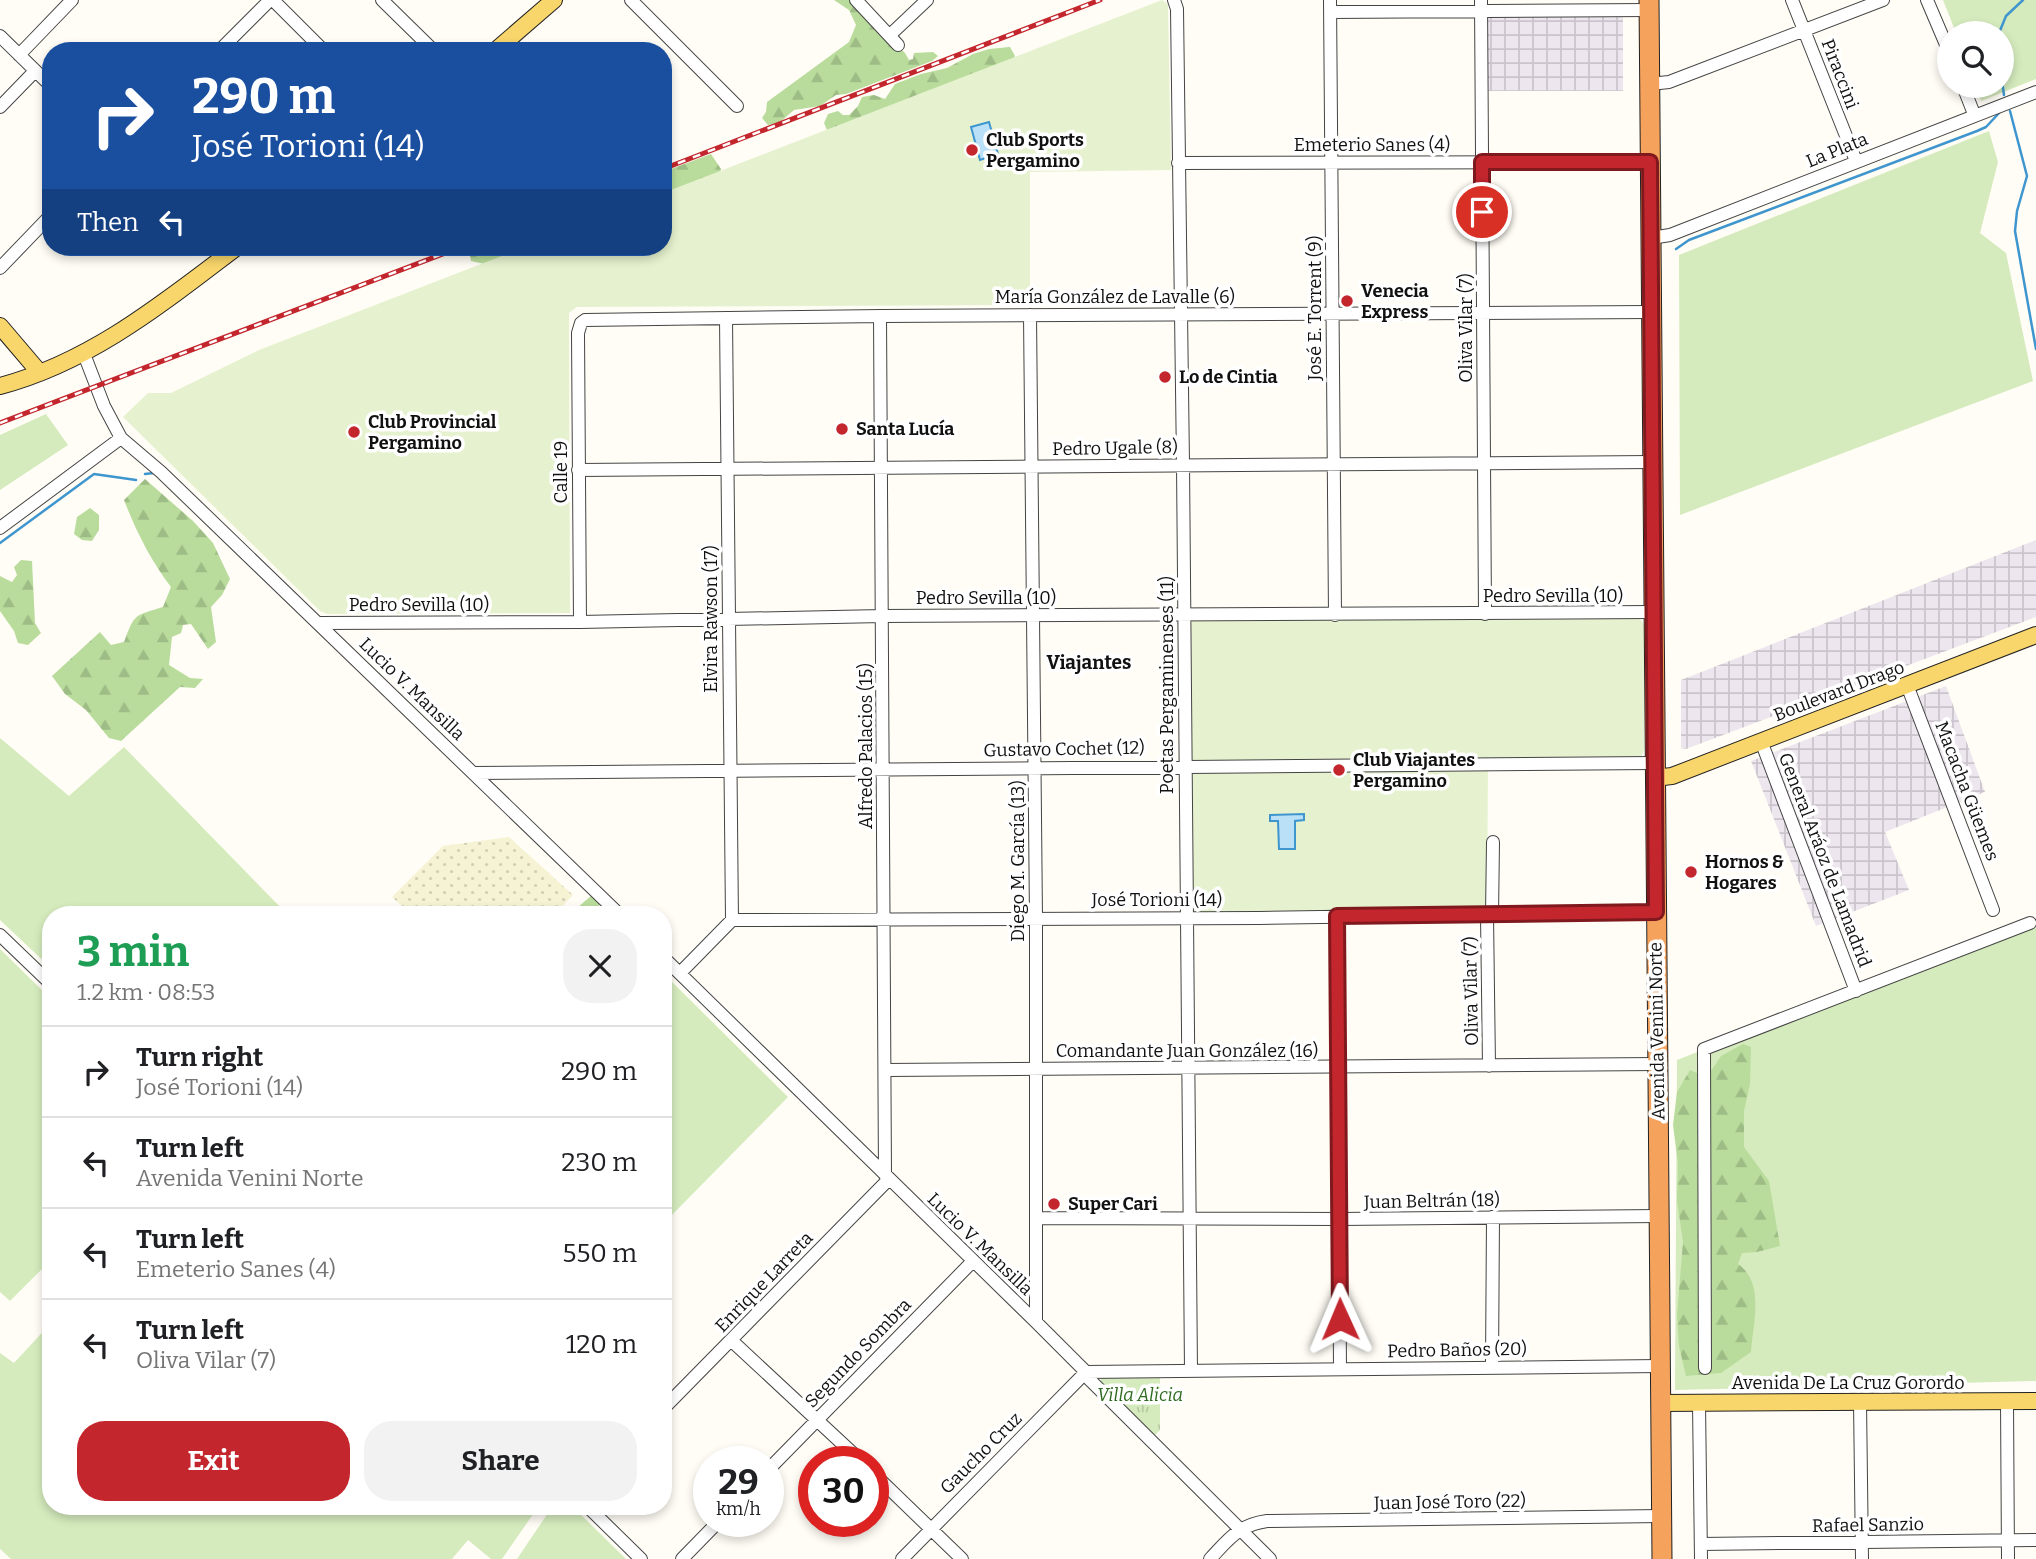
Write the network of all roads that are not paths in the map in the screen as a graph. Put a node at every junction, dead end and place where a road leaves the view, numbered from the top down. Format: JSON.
{"nodes":[{"id":1,"x":72,"y":0,"type":"edge"},
{"id":2,"x":272,"y":0,"type":"edge"},
{"id":3,"x":382,"y":0,"type":"edge"},
{"id":4,"x":554,"y":0,"type":"edge"},
{"id":5,"x":631,"y":0,"type":"edge"},
{"id":6,"x":856,"y":0,"type":"edge"},
{"id":7,"x":927,"y":0,"type":"edge"},
{"id":8,"x":1174,"y":0,"type":"edge"},
{"id":9,"x":1792,"y":0,"type":"edge"},
{"id":10,"x":1883,"y":0,"type":"edge"},
{"id":11,"x":1927,"y":0,"type":"edge"},
{"id":12,"x":1649,"y":5,"type":"edge"},
{"id":13,"x":1330,"y":6,"type":"edge"},
{"id":14,"x":1481,"y":6,"type":"edge"},
{"id":15,"x":1937,"y":23,"type":"edge"},
{"id":16,"x":1804,"y":30,"type":"junction"},
{"id":17,"x":0,"y":36,"type":"edge"},
{"id":18,"x":228,"y":42,"type":"edge"},
{"id":19,"x":315,"y":42,"type":"edge"},
{"id":20,"x":425,"y":42,"type":"edge"},
{"id":21,"x":507,"y":42,"type":"edge"},
{"id":22,"x":19,"y":55,"type":"junction"},
{"id":23,"x":35,"y":71,"type":"junction"},
{"id":24,"x":42,"y":78,"type":"edge"},
{"id":25,"x":1650,"y":84,"type":"junction"},
{"id":26,"x":2036,"y":92,"type":"edge"},
{"id":27,"x":1968,"y":98,"type":"edge"},
{"id":28,"x":737,"y":106,"type":"dead end"},
{"id":29,"x":0,"y":107,"type":"edge"},
{"id":30,"x":1974,"y":114,"type":"junction"},
{"id":31,"x":1482,"y":162,"type":"junction"},
{"id":32,"x":1650,"y":162,"type":"junction"},
{"id":33,"x":1856,"y":162,"type":"junction"},
{"id":34,"x":1178,"y":163,"type":"junction"},
{"id":35,"x":1331,"y":163,"type":"junction"},
{"id":36,"x":42,"y":224,"type":"edge"},
{"id":37,"x":1651,"y":239,"type":"junction"},
{"id":38,"x":218,"y":256,"type":"edge"},
{"id":39,"x":0,"y":268,"type":"edge"},
{"id":40,"x":1651,"y":312,"type":"junction"},
{"id":41,"x":1483,"y":313,"type":"junction"},
{"id":42,"x":1333,"y":314,"type":"junction"},
{"id":43,"x":1030,"y":315,"type":"junction"},
{"id":44,"x":1180,"y":315,"type":"junction"},
{"id":45,"x":880,"y":316,"type":"junction"},
{"id":46,"x":726,"y":318,"type":"junction"},
{"id":47,"x":581,"y":323,"type":"joint"},
{"id":48,"x":0,"y":326,"type":"edge"},
{"id":49,"x":84,"y":354,"type":"junction"},
{"id":50,"x":40,"y":373,"type":"junction"},
{"id":51,"x":0,"y":386,"type":"edge"},
{"id":52,"x":121,"y":438,"type":"junction"},
{"id":53,"x":1652,"y":462,"type":"junction"},
{"id":54,"x":1183,"y":464,"type":"junction"},
{"id":55,"x":1333,"y":464,"type":"junction"},
{"id":56,"x":1484,"y":464,"type":"junction"},
{"id":57,"x":881,"y":467,"type":"junction"},
{"id":58,"x":1032,"y":467,"type":"junction"},
{"id":59,"x":578,"y":470,"type":"junction"},
{"id":60,"x":728,"y":470,"type":"junction"},
{"id":61,"x":0,"y":528,"type":"edge"},
{"id":62,"x":1653,"y":612,"type":"junction"},
{"id":63,"x":1485,"y":614,"type":"junction"},
{"id":64,"x":1184,"y":615,"type":"junction"},
{"id":65,"x":1335,"y":615,"type":"junction"},
{"id":66,"x":882,"y":616,"type":"junction"},
{"id":67,"x":1034,"y":616,"type":"junction"},
{"id":68,"x":729,"y":619,"type":"junction"},
{"id":69,"x":580,"y":622,"type":"junction"},
{"id":70,"x":318,"y":623,"type":"junction"},
{"id":71,"x":2036,"y":635,"type":"edge"},
{"id":72,"x":1907,"y":685,"type":"junction"},
{"id":73,"x":1761,"y":741,"type":"junction"},
{"id":74,"x":1185,"y":766,"type":"junction"},
{"id":75,"x":1035,"y":767,"type":"junction"},
{"id":76,"x":884,"y":769,"type":"junction"},
{"id":77,"x":730,"y":770,"type":"junction"},
{"id":78,"x":1654,"y":771,"type":"junction"},
{"id":79,"x":473,"y":773,"type":"junction"},
{"id":80,"x":1493,"y":842,"type":"dead end"},
{"id":81,"x":612,"y":906,"type":"edge"},
{"id":82,"x":1993,"y":910,"type":"dead end"},
{"id":83,"x":1656,"y":912,"type":"junction"},
{"id":84,"x":1490,"y":915,"type":"junction"},
{"id":85,"x":1337,"y":916,"type":"junction"},
{"id":86,"x":1036,"y":918,"type":"junction"},
{"id":87,"x":1186,"y":918,"type":"junction"},
{"id":88,"x":732,"y":920,"type":"junction"},
{"id":89,"x":885,"y":920,"type":"junction"},
{"id":90,"x":2030,"y":923,"type":"dead end"},
{"id":91,"x":0,"y":935,"type":"edge"},
{"id":92,"x":672,"y":965,"type":"edge"},
{"id":93,"x":680,"y":973,"type":"junction"},
{"id":94,"x":42,"y":975,"type":"edge"},
{"id":95,"x":1856,"y":991,"type":"junction"},
{"id":96,"x":1657,"y":1064,"type":"junction"},
{"id":97,"x":1489,"y":1066,"type":"junction"},
{"id":98,"x":1338,"y":1067,"type":"junction"},
{"id":99,"x":1187,"y":1068,"type":"junction"},
{"id":100,"x":1037,"y":1069,"type":"junction"},
{"id":101,"x":886,"y":1070,"type":"junction"},
{"id":102,"x":887,"y":1177,"type":"junction"},
{"id":103,"x":1659,"y":1216,"type":"junction"},
{"id":104,"x":1493,"y":1217,"type":"junction"},
{"id":105,"x":1037,"y":1218,"type":"junction"},
{"id":106,"x":1189,"y":1219,"type":"junction"},
{"id":107,"x":1339,"y":1219,"type":"junction"},
{"id":108,"x":973,"y":1261,"type":"junction"},
{"id":109,"x":1036,"y":1322,"type":"junction"},
{"id":110,"x":732,"y":1341,"type":"junction"},
{"id":111,"x":1660,"y":1366,"type":"junction"},
{"id":112,"x":1492,"y":1367,"type":"junction"},
{"id":113,"x":1705,"y":1368,"type":"dead end"},
{"id":114,"x":1340,"y":1369,"type":"junction"},
{"id":115,"x":1191,"y":1371,"type":"junction"},
{"id":116,"x":1086,"y":1372,"type":"junction"},
{"id":117,"x":672,"y":1400,"type":"edge"},
{"id":118,"x":1860,"y":1401,"type":"junction"},
{"id":119,"x":2007,"y":1401,"type":"junction"},
{"id":120,"x":2036,"y":1401,"type":"edge"},
{"id":121,"x":1660,"y":1403,"type":"junction"},
{"id":122,"x":1699,"y":1403,"type":"junction"},
{"id":123,"x":818,"y":1419,"type":"junction"},
{"id":124,"x":846,"y":1446,"type":"edge"},
{"id":125,"x":784,"y":1454,"type":"edge"},
{"id":126,"x":889,"y":1488,"type":"edge"},
{"id":127,"x":596,"y":1515,"type":"edge"},
{"id":128,"x":1662,"y":1516,"type":"junction"},
{"id":129,"x":931,"y":1528,"type":"junction"},
{"id":130,"x":1239,"y":1529,"type":"junction"},
{"id":131,"x":703,"y":1537,"type":"edge"},
{"id":132,"x":2008,"y":1541,"type":"junction"},
{"id":133,"x":2036,"y":1541,"type":"edge"},
{"id":134,"x":1861,"y":1542,"type":"junction"},
{"id":135,"x":1701,"y":1544,"type":"junction"},
{"id":136,"x":641,"y":1559,"type":"edge"},
{"id":137,"x":682,"y":1559,"type":"edge"},
{"id":138,"x":902,"y":1559,"type":"edge"},
{"id":139,"x":962,"y":1559,"type":"edge"},
{"id":140,"x":1210,"y":1559,"type":"edge"},
{"id":141,"x":1270,"y":1559,"type":"edge"},
{"id":142,"x":1662,"y":1559,"type":"edge"},
{"id":143,"x":1701,"y":1559,"type":"edge"},
{"id":144,"x":1862,"y":1559,"type":"edge"},
{"id":145,"x":2008,"y":1559,"type":"edge"}],
"edges":[{"from":1,"to":22,"type":"street"},
{"from":2,"to":18,"type":"street"},
{"from":2,"to":19,"type":"street"},
{"from":3,"to":20,"type":"street"},
{"from":4,"to":21,"type":"main road"},
{"from":5,"to":28,"type":"street"},
{"from":6,"to":7,"type":"street"},
{"from":8,"to":34,"type":"street","name":"Poetas Pergaminenses (11)"},
{"from":9,"to":16,"type":"street","name":"Piraccini"},
{"from":10,"to":16,"type":"street"},
{"from":11,"to":15,"type":"street"},
{"from":12,"to":14,"type":"street"},
{"from":12,"to":25,"type":"highway","name":"Avenida Venini Norte"},
{"from":13,"to":14,"type":"street"},
{"from":13,"to":35,"type":"street","name":"José E. Torrent (9)"},
{"from":14,"to":31,"type":"street","name":"Oliva Vilar (7)"},
{"from":16,"to":25,"type":"street"},
{"from":16,"to":33,"type":"street","name":"Piraccini"},
{"from":17,"to":22,"type":"street"},
{"from":22,"to":23,"type":"street"},
{"from":23,"to":24,"type":"street"},
{"from":23,"to":29,"type":"street"},
{"from":25,"to":32,"type":"highway","name":"Avenida Venini Norte"},
{"from":26,"to":30,"type":"street","name":"La Plata"},
{"from":27,"to":30,"type":"street"},
{"from":30,"to":33,"type":"street","name":"La Plata"},
{"from":31,"to":32,"type":"street","name":"Emeterio Sanes (4)"},
{"from":31,"to":35,"type":"street","name":"Emeterio Sanes (4)"},
{"from":31,"to":41,"type":"street","name":"Oliva Vilar (7)"},
{"from":32,"to":37,"type":"highway","name":"Avenida Venini Norte"},
{"from":33,"to":37,"type":"street","name":"La Plata"},
{"from":34,"to":35,"type":"street","name":"Emeterio Sanes (4)"},
{"from":34,"to":44,"type":"street","name":"Poetas Pergaminenses (11)"},
{"from":35,"to":42,"type":"street","name":"José E. Torrent (9)"},
{"from":36,"to":39,"type":"street"},
{"from":37,"to":40,"type":"highway","name":"Avenida Venini Norte"},
{"from":38,"to":49,"type":"main road"},
{"from":40,"to":41,"type":"street","name":"María González de Lavalle (6)"},
{"from":40,"to":53,"type":"highway","name":"Avenida Venini Norte"},
{"from":41,"to":42,"type":"street","name":"María González de Lavalle (6)"},
{"from":41,"to":56,"type":"street","name":"Oliva Vilar (7)"},
{"from":42,"to":44,"type":"street","name":"María González de Lavalle (6)"},
{"from":42,"to":55,"type":"street","name":"José E. Torrent (9)"},
{"from":43,"to":44,"type":"street","name":"María González de Lavalle (6)"},
{"from":43,"to":45,"type":"street","name":"María González de Lavalle (6)"},
{"from":43,"to":58,"type":"street","name":"Diego M. García (13)"},
{"from":44,"to":54,"type":"street","name":"Poetas Pergaminenses (11)"},
{"from":45,"to":46,"type":"street","name":"María González de Lavalle (6)"},
{"from":45,"to":57,"type":"street","name":"Alfredo Palacios (15)"},
{"from":46,"to":47,"type":"street","name":"María González de Lavalle (6)"},
{"from":46,"to":60,"type":"street","name":"Elvira Rawson (17)"},
{"from":47,"to":59,"type":"street","name":"Calle 19"},
{"from":48,"to":50,"type":"main road"},
{"from":49,"to":50,"type":"main road"},
{"from":49,"to":52,"type":"street","name":"Lucio V. Mansilla"},
{"from":50,"to":51,"type":"main road"},
{"from":52,"to":61,"type":"street"},
{"from":52,"to":70,"type":"street","name":"Lucio V. Mansilla"},
{"from":53,"to":56,"type":"street","name":"Pedro Ugale (8)"},
{"from":53,"to":62,"type":"highway","name":"Avenida Venini Norte"},
{"from":54,"to":55,"type":"street","name":"Pedro Ugale (8)"},
{"from":54,"to":58,"type":"street","name":"Pedro Ugale (8)"},
{"from":54,"to":64,"type":"street","name":"Poetas Pergaminenses (11)"},
{"from":55,"to":56,"type":"street","name":"Pedro Ugale (8)"},
{"from":55,"to":65,"type":"street","name":"José E. Torrent (9)"},
{"from":56,"to":63,"type":"street","name":"Oliva Vilar (7)"},
{"from":57,"to":58,"type":"street","name":"Pedro Ugale (8)"},
{"from":57,"to":60,"type":"street","name":"Pedro Ugale (8)"},
{"from":57,"to":66,"type":"street","name":"Alfredo Palacios (15)"},
{"from":58,"to":67,"type":"street","name":"Diego M. García (13)"},
{"from":59,"to":60,"type":"street","name":"Pedro Ugale (8)"},
{"from":59,"to":69,"type":"street","name":"Calle 19"},
{"from":60,"to":68,"type":"street","name":"Elvira Rawson (17)"},
{"from":62,"to":63,"type":"street","name":"Pedro Sevilla (10)"},
{"from":62,"to":78,"type":"highway","name":"Avenida Venini Norte"},
{"from":63,"to":65,"type":"street","name":"Pedro Sevilla (10)"},
{"from":64,"to":65,"type":"street","name":"Pedro Sevilla (10)"},
{"from":64,"to":67,"type":"street","name":"Pedro Sevilla (10)"},
{"from":64,"to":74,"type":"street","name":"Poetas Pergaminenses (11)"},
{"from":66,"to":67,"type":"street","name":"Pedro Sevilla (10)"},
{"from":66,"to":68,"type":"street","name":"Pedro Sevilla (10)"},
{"from":66,"to":76,"type":"street","name":"Alfredo Palacios (15)"},
{"from":67,"to":75,"type":"street","name":"Diego M. García (13)"},
{"from":68,"to":69,"type":"street","name":"Pedro Sevilla (10)"},
{"from":68,"to":77,"type":"street","name":"Elvira Rawson (17)"},
{"from":69,"to":70,"type":"street","name":"Pedro Sevilla (10)"},
{"from":70,"to":79,"type":"street","name":"Lucio V. Mansilla"},
{"from":71,"to":72,"type":"main road","name":"Boulevard Drago"},
{"from":72,"to":73,"type":"main road","name":"Boulevard Drago"},
{"from":72,"to":82,"type":"street","name":"Macacha Güemes"},
{"from":73,"to":78,"type":"main road","name":"Boulevard Drago"},
{"from":73,"to":95,"type":"street","name":"General Aráoz de Lamadrid"},
{"from":74,"to":75,"type":"street","name":"Gustavo Cochet (12)"},
{"from":74,"to":78,"type":"street","name":"Gustavo Cochet (12)"},
{"from":74,"to":87,"type":"street","name":"Poetas Pergaminenses (11)"},
{"from":75,"to":76,"type":"street","name":"Gustavo Cochet (12)"},
{"from":75,"to":86,"type":"street","name":"Diego M. García (13)"},
{"from":76,"to":77,"type":"street","name":"Gustavo Cochet (12)"},
{"from":76,"to":89,"type":"street","name":"Alfredo Palacios (15)"},
{"from":77,"to":79,"type":"street","name":"Gustavo Cochet (12)"},
{"from":77,"to":88,"type":"street","name":"Elvira Rawson (17)"},
{"from":78,"to":83,"type":"highway","name":"Avenida Venini Norte"},
{"from":79,"to":81,"type":"street","name":"Lucio V. Mansilla"},
{"from":80,"to":84,"type":"street","name":"Oliva Vilar (7)"},
{"from":83,"to":84,"type":"street","name":"José Torioni (14)"},
{"from":83,"to":96,"type":"highway","name":"Avenida Venini Norte"},
{"from":84,"to":85,"type":"street","name":"José Torioni (14)"},
{"from":84,"to":97,"type":"street","name":"Oliva Vilar (7)"},
{"from":85,"to":87,"type":"street","name":"José Torioni (14)"},
{"from":85,"to":98,"type":"street"},
{"from":86,"to":87,"type":"street","name":"José Torioni (14)"},
{"from":86,"to":89,"type":"street","name":"José Torioni (14)"},
{"from":86,"to":100,"type":"street","name":"Diego M. García (13)"},
{"from":87,"to":99,"type":"street","name":"Poetas Pergaminenses (11)"},
{"from":88,"to":89,"type":"street","name":"José Torioni (14)"},
{"from":88,"to":93,"type":"street"},
{"from":89,"to":101,"type":"street","name":"Alfredo Palacios (15)"},
{"from":90,"to":95,"type":"street"},
{"from":91,"to":94,"type":"street"},
{"from":92,"to":93,"type":"street","name":"Lucio V. Mansilla"},
{"from":93,"to":102,"type":"street","name":"Lucio V. Mansilla"},
{"from":95,"to":113,"type":"street"},
{"from":96,"to":97,"type":"street","name":"Comandante Juan González (16)"},
{"from":96,"to":103,"type":"highway","name":"Avenida Venini Norte"},
{"from":97,"to":98,"type":"street","name":"Comandante Juan González (16)"},
{"from":98,"to":99,"type":"street","name":"Comandante Juan González (16)"},
{"from":98,"to":107,"type":"street"},
{"from":99,"to":100,"type":"street","name":"Comandante Juan González (16)"},
{"from":99,"to":106,"type":"street","name":"Poetas Pergaminenses (11)"},
{"from":100,"to":101,"type":"street","name":"Comandante Juan González (16)"},
{"from":100,"to":105,"type":"street","name":"Diego M. García (13)"},
{"from":101,"to":102,"type":"street","name":"Alfredo Palacios (15)"},
{"from":102,"to":108,"type":"street","name":"Lucio V. Mansilla"},
{"from":102,"to":110,"type":"street","name":"Enrique Larreta"},
{"from":103,"to":104,"type":"street","name":"Juan Beltrán (18)"},
{"from":103,"to":111,"type":"highway","name":"Avenida Venini Norte"},
{"from":104,"to":107,"type":"street","name":"Juan Beltrán (18)"},
{"from":104,"to":112,"type":"street"},
{"from":105,"to":106,"type":"street","name":"Juan Beltrán (18)"},
{"from":105,"to":109,"type":"street","name":"Diego M. García (13)"},
{"from":106,"to":107,"type":"street","name":"Juan Beltrán (18)"},
{"from":106,"to":115,"type":"street","name":"Poetas Pergaminenses (11)"},
{"from":107,"to":114,"type":"street"},
{"from":108,"to":109,"type":"street","name":"Lucio V. Mansilla"},
{"from":108,"to":123,"type":"street","name":"Segundo Sombra"},
{"from":109,"to":116,"type":"street","name":"Lucio V. Mansilla"},
{"from":110,"to":117,"type":"street","name":"Enrique Larreta"},
{"from":110,"to":123,"type":"street"},
{"from":111,"to":112,"type":"street","name":"Pedro Baños (20)"},
{"from":111,"to":121,"type":"highway","name":"Avenida Venini Norte"},
{"from":112,"to":114,"type":"street","name":"Pedro Baños (20)"},
{"from":114,"to":115,"type":"street","name":"Pedro Baños (20)"},
{"from":115,"to":116,"type":"street","name":"Pedro Baños (20)"},
{"from":116,"to":129,"type":"street","name":"Gaucho Cruz"},
{"from":116,"to":130,"type":"street","name":"Lucio V. Mansilla"},
{"from":118,"to":119,"type":"main road","name":"Avenida De La Cruz Gorordo"},
{"from":118,"to":122,"type":"main road","name":"Avenida De La Cruz Gorordo"},
{"from":118,"to":134,"type":"street"},
{"from":119,"to":120,"type":"main road","name":"Avenida De La Cruz Gorordo"},
{"from":119,"to":132,"type":"street"},
{"from":121,"to":122,"type":"main road","name":"Avenida De La Cruz Gorordo"},
{"from":121,"to":128,"type":"highway","name":"Avenida Venini Norte"},
{"from":122,"to":135,"type":"street"},
{"from":123,"to":124,"type":"street"},
{"from":123,"to":125,"type":"street","name":"Segundo Sombra"},
{"from":126,"to":129,"type":"street"},
{"from":127,"to":136,"type":"street"},
{"from":128,"to":130,"type":"street","name":"Juan José Toro (22)"},
{"from":128,"to":142,"type":"highway","name":"Avenida Venini Norte"},
{"from":129,"to":138,"type":"street","name":"Gaucho Cruz"},
{"from":129,"to":139,"type":"street"},
{"from":130,"to":140,"type":"street"},
{"from":130,"to":141,"type":"street","name":"Lucio V. Mansilla"},
{"from":131,"to":137,"type":"street"},
{"from":132,"to":133,"type":"street","name":"Rafael Sanzio"},
{"from":132,"to":134,"type":"street","name":"Rafael Sanzio"},
{"from":132,"to":145,"type":"street"},
{"from":134,"to":135,"type":"street","name":"Rafael Sanzio"},
{"from":134,"to":144,"type":"street"},
{"from":135,"to":143,"type":"street"}]}
